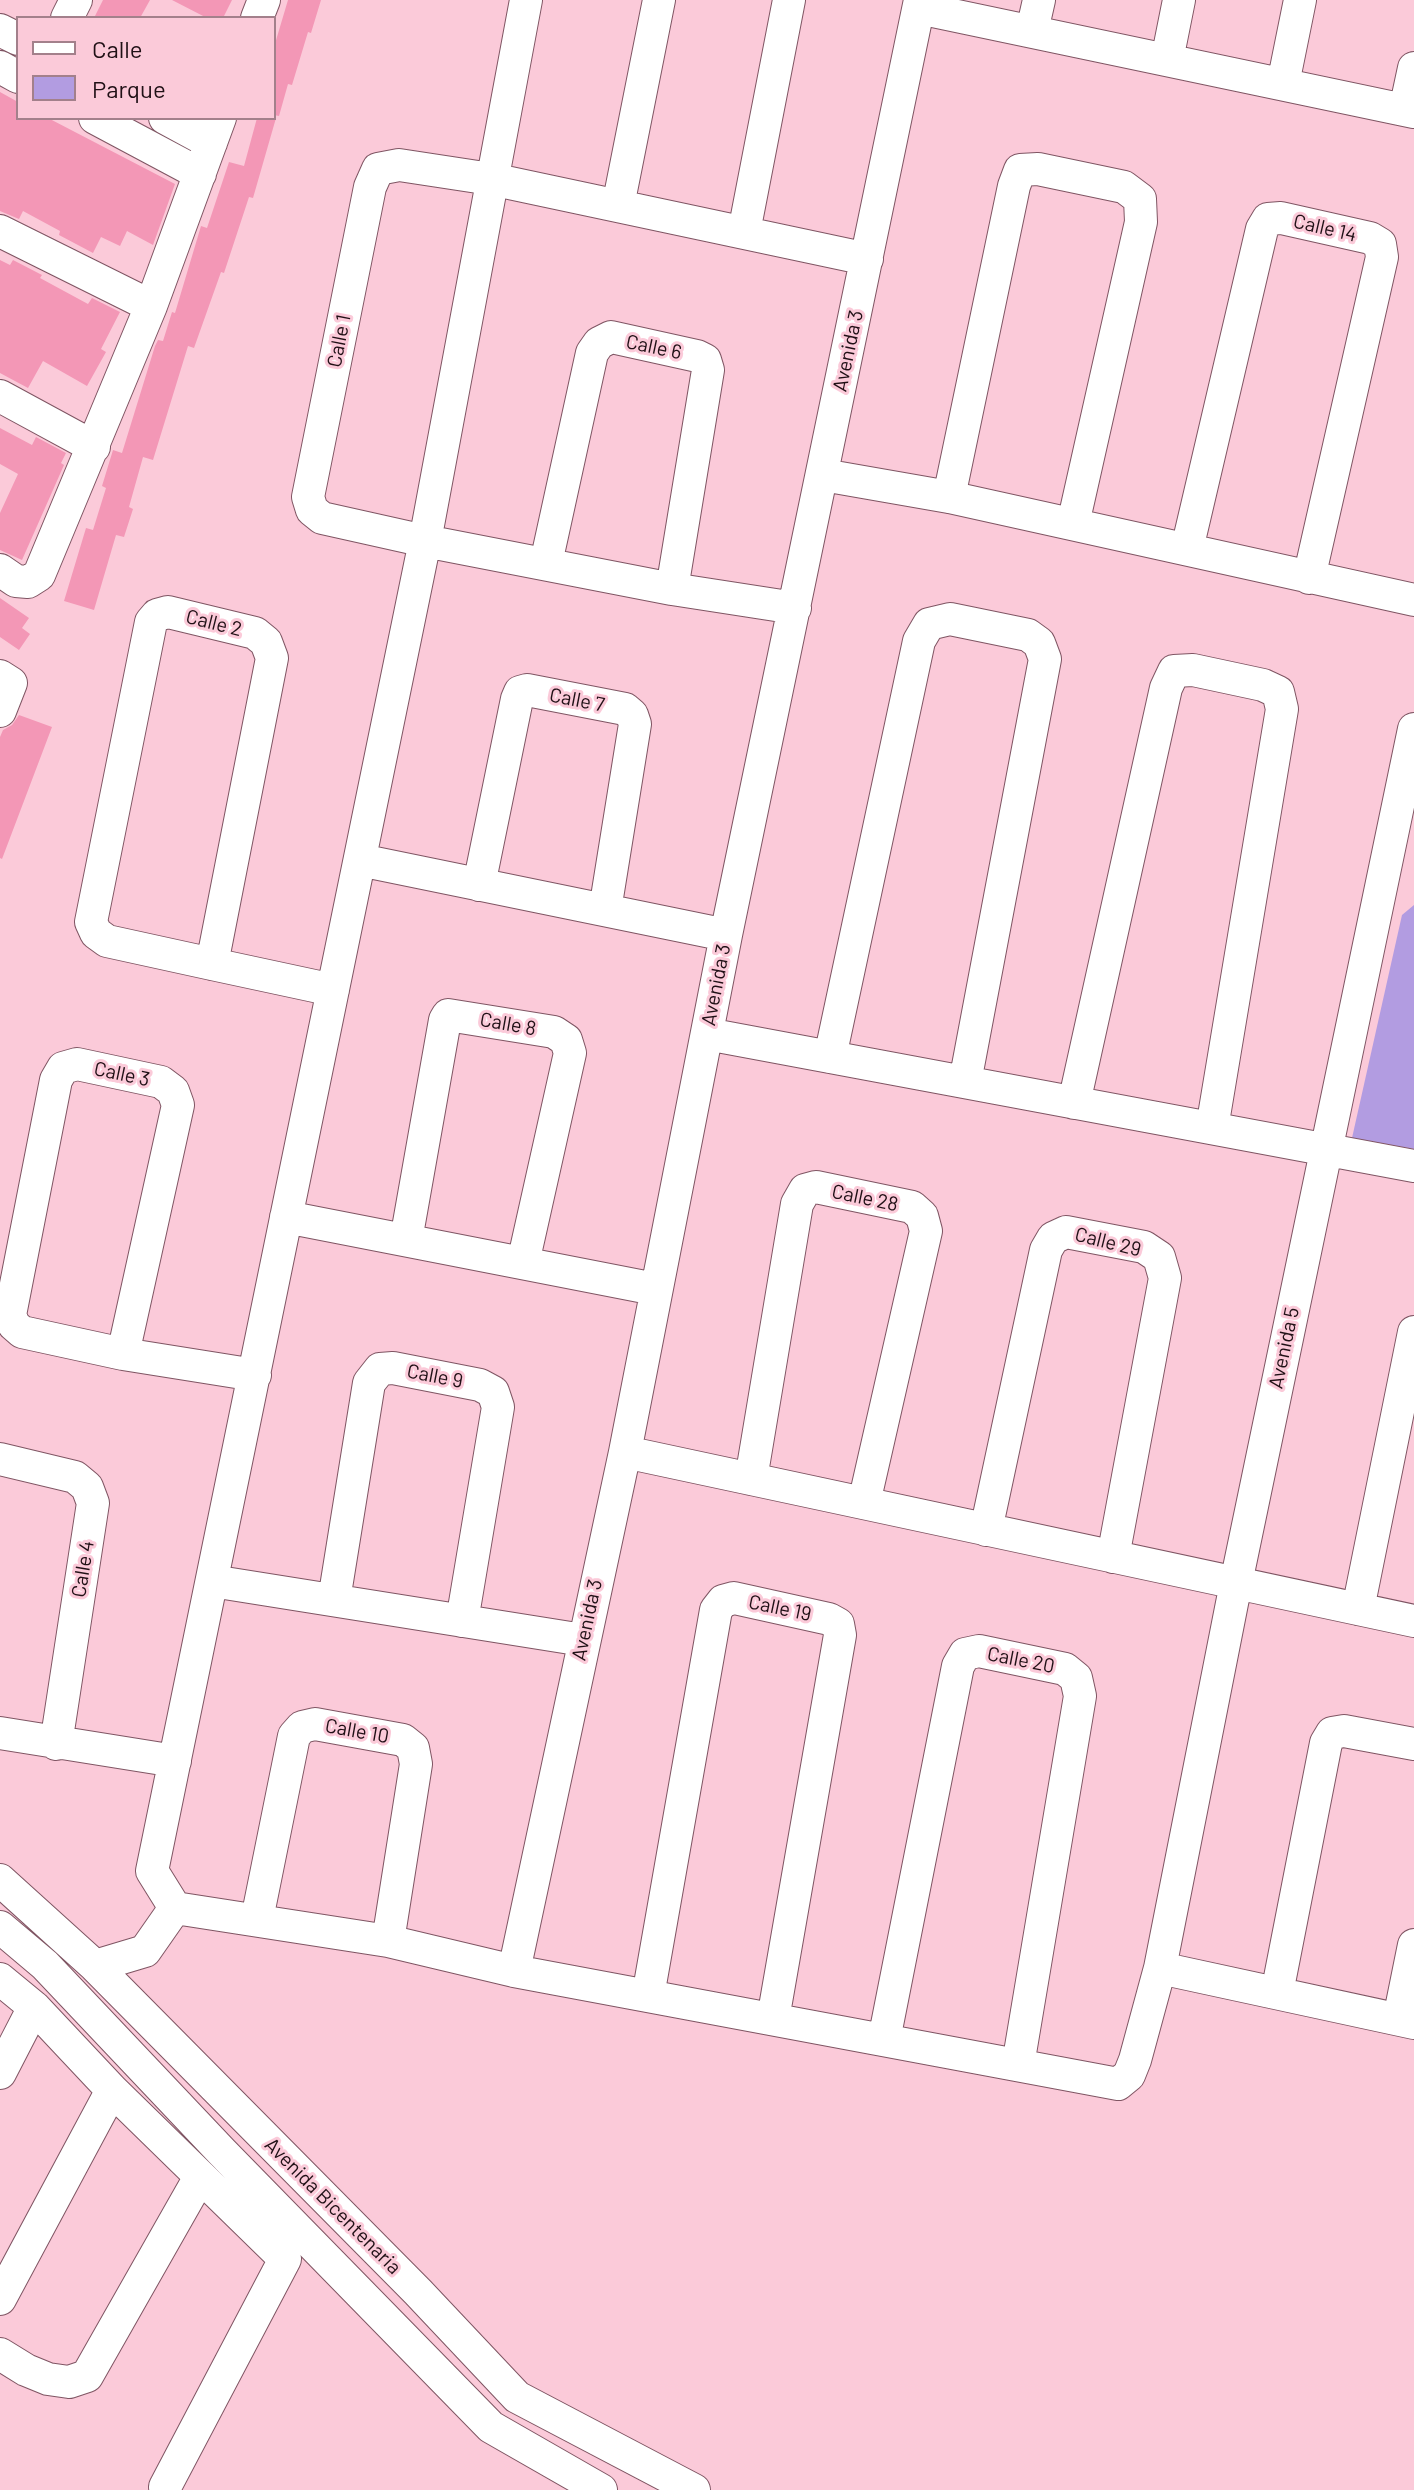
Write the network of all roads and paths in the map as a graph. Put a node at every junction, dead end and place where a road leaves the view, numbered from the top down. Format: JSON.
{"nodes":[{"id":1,"x":526,"y":0,"type":"edge"},
{"id":2,"x":659,"y":0,"type":"edge"},
{"id":3,"x":789,"y":0,"type":"edge"},
{"id":4,"x":1039,"y":0,"type":"edge"},
{"id":5,"x":1179,"y":0,"type":"edge"},
{"id":6,"x":1300,"y":0,"type":"edge"},
{"id":7,"x":919,"y":4,"type":"edge"},
{"id":8,"x":1032,"y":31,"type":"junction"},
{"id":9,"x":1167,"y":60,"type":"junction"},
{"id":10,"x":1414,"y":68,"type":"edge"},
{"id":11,"x":1283,"y":84,"type":"junction"},
{"id":12,"x":1410,"y":111,"type":"edge"},
{"id":13,"x":99,"y":120,"type":"edge"},
{"id":14,"x":174,"y":120,"type":"edge"},
{"id":15,"x":216,"y":130,"type":"edge"},
{"id":16,"x":200,"y":174,"type":"junction"},
{"id":17,"x":491,"y":179,"type":"junction"},
{"id":18,"x":618,"y":206,"type":"junction"},
{"id":19,"x":0,"y":231,"type":"edge"},
{"id":20,"x":744,"y":232,"type":"junction"},
{"id":21,"x":867,"y":259,"type":"junction"},
{"id":22,"x":151,"y":306,"type":"junction"},
{"id":23,"x":0,"y":396,"type":"edge"},
{"id":24,"x":94,"y":447,"type":"junction"},
{"id":25,"x":823,"y":475,"type":"junction"},
{"id":26,"x":949,"y":497,"type":"junction"},
{"id":27,"x":1073,"y":524,"type":"junction"},
{"id":28,"x":425,"y":541,"type":"junction"},
{"id":29,"x":1187,"y":549,"type":"junction"},
{"id":30,"x":546,"y":563,"type":"junction"},
{"id":31,"x":0,"y":570,"type":"edge"},
{"id":32,"x":1309,"y":578,"type":"junction"},
{"id":33,"x":672,"y":589,"type":"junction"},
{"id":34,"x":1414,"y":600,"type":"edge"},
{"id":35,"x":795,"y":608,"type":"junction"},
{"id":36,"x":0,"y":676,"type":"edge"},
{"id":37,"x":0,"y":711,"type":"edge"},
{"id":38,"x":1414,"y":729,"type":"edge"},
{"id":39,"x":360,"y":860,"type":"junction"},
{"id":40,"x":479,"y":885,"type":"junction"},
{"id":41,"x":605,"y":910,"type":"junction"},
{"id":42,"x":726,"y":935,"type":"junction"},
{"id":43,"x":212,"y":964,"type":"junction"},
{"id":44,"x":333,"y":990,"type":"junction"},
{"id":45,"x":707,"y":1034,"type":"junction"},
{"id":46,"x":830,"y":1057,"type":"junction"},
{"id":47,"x":965,"y":1082,"type":"junction"},
{"id":48,"x":1074,"y":1103,"type":"junction"},
{"id":49,"x":1212,"y":1128,"type":"junction"},
{"id":50,"x":1325,"y":1150,"type":"junction"},
{"id":51,"x":1414,"y":1166,"type":"edge"},
{"id":52,"x":286,"y":1217,"type":"junction"},
{"id":53,"x":406,"y":1240,"type":"junction"},
{"id":54,"x":523,"y":1263,"type":"junction"},
{"id":55,"x":655,"y":1289,"type":"junction"},
{"id":56,"x":1414,"y":1332,"type":"edge"},
{"id":57,"x":123,"y":1354,"type":"junction"},
{"id":58,"x":255,"y":1375,"type":"junction"},
{"id":59,"x":625,"y":1452,"type":"junction"},
{"id":60,"x":0,"y":1459,"type":"edge"},
{"id":61,"x":751,"y":1479,"type":"junction"},
{"id":62,"x":864,"y":1503,"type":"junction"},
{"id":63,"x":986,"y":1530,"type":"junction"},
{"id":64,"x":1113,"y":1557,"type":"junction"},
{"id":65,"x":212,"y":1581,"type":"junction"},
{"id":66,"x":1236,"y":1583,"type":"junction"},
{"id":67,"x":334,"y":1600,"type":"junction"},
{"id":68,"x":1358,"y":1609,"type":"junction"},
{"id":69,"x":462,"y":1621,"type":"junction"},
{"id":70,"x":1414,"y":1621,"type":"edge"},
{"id":71,"x":583,"y":1640,"type":"junction"},
{"id":72,"x":0,"y":1733,"type":"edge"},
{"id":73,"x":56,"y":1744,"type":"junction"},
{"id":74,"x":1414,"y":1744,"type":"edge"},
{"id":75,"x":175,"y":1761,"type":"junction"},
{"id":76,"x":0,"y":1880,"type":"edge"},
{"id":77,"x":175,"y":1908,"type":"junction"},
{"id":78,"x":257,"y":1919,"type":"junction"},
{"id":79,"x":0,"y":1927,"type":"edge"},
{"id":80,"x":388,"y":1941,"type":"junction"},
{"id":81,"x":1414,"y":1945,"type":"edge"},
{"id":82,"x":95,"y":1966,"type":"junction"},
{"id":83,"x":1160,"y":1968,"type":"junction"},
{"id":84,"x":514,"y":1971,"type":"junction"},
{"id":85,"x":0,"y":1979,"type":"edge"},
{"id":86,"x":1277,"y":1993,"type":"junction"},
{"id":87,"x":648,"y":1996,"type":"junction"},
{"id":88,"x":34,"y":2007,"type":"junction"},
{"id":89,"x":773,"y":2019,"type":"junction"},
{"id":90,"x":1407,"y":2021,"type":"edge"},
{"id":91,"x":884,"y":2040,"type":"junction"},
{"id":92,"x":1018,"y":2065,"type":"junction"},
{"id":93,"x":0,"y":2073,"type":"edge"},
{"id":94,"x":112,"y":2090,"type":"junction"},
{"id":95,"x":200,"y":2177,"type":"junction"},
{"id":96,"x":298,"y":2230,"type":"junction"},
{"id":97,"x":285,"y":2259,"type":"junction"},
{"id":98,"x":0,"y":2299,"type":"edge"},
{"id":99,"x":0,"y":2354,"type":"edge"},
{"id":100,"x":165,"y":2487,"type":"dead end"},
{"id":101,"x":601,"y":2490,"type":"edge"},
{"id":102,"x":694,"y":2490,"type":"edge"}],
"edges":[{"from":1,"to":17,"type":"street"},
{"from":2,"to":18,"type":"street"},
{"from":3,"to":20,"type":"street"},
{"from":4,"to":8,"type":"street"},
{"from":5,"to":9,"type":"street"},
{"from":6,"to":11,"type":"street"},
{"from":7,"to":8,"type":"street"},
{"from":7,"to":21,"type":"street","name":"Avenida 3"},
{"from":8,"to":9,"type":"street"},
{"from":9,"to":11,"type":"street"},
{"from":10,"to":12,"type":"street"},
{"from":11,"to":12,"type":"street"},
{"from":13,"to":16,"type":"street"},
{"from":14,"to":15,"type":"street"},
{"from":15,"to":16,"type":"street"},
{"from":16,"to":22,"type":"street"},
{"from":17,"to":18,"type":"street"},
{"from":17,"to":28,"type":"street"},
{"from":17,"to":28,"type":"street","name":"Calle 1"},
{"from":18,"to":20,"type":"street"},
{"from":19,"to":22,"type":"street"},
{"from":20,"to":21,"type":"street"},
{"from":21,"to":25,"type":"street","name":"Avenida 3"},
{"from":22,"to":24,"type":"street"},
{"from":23,"to":24,"type":"street"},
{"from":24,"to":31,"type":"street"},
{"from":25,"to":26,"type":"street"},
{"from":25,"to":35,"type":"street","name":"Avenida 3"},
{"from":26,"to":27,"type":"street"},
{"from":26,"to":27,"type":"street"},
{"from":27,"to":29,"type":"street"},
{"from":28,"to":30,"type":"street"},
{"from":28,"to":39,"type":"street"},
{"from":29,"to":32,"type":"street"},
{"from":29,"to":32,"type":"street","name":"Calle 14"},
{"from":30,"to":33,"type":"street"},
{"from":30,"to":33,"type":"street","name":"Calle 6"},
{"from":32,"to":34,"type":"street"},
{"from":33,"to":35,"type":"street"},
{"from":35,"to":42,"type":"street","name":"Avenida 3"},
{"from":36,"to":37,"type":"street"},
{"from":38,"to":50,"type":"street","name":"Avenida 5"},
{"from":39,"to":40,"type":"street"},
{"from":39,"to":44,"type":"street"},
{"from":40,"to":41,"type":"street"},
{"from":40,"to":41,"type":"street","name":"Calle 7"},
{"from":41,"to":42,"type":"street"},
{"from":42,"to":45,"type":"street","name":"Avenida 3"},
{"from":43,"to":43,"type":"street","name":"Calle 2"},
{"from":43,"to":44,"type":"street"},
{"from":44,"to":52,"type":"street"},
{"from":45,"to":46,"type":"street"},
{"from":45,"to":55,"type":"street","name":"Avenida 3"},
{"from":46,"to":47,"type":"street"},
{"from":46,"to":47,"type":"street"},
{"from":47,"to":48,"type":"street"},
{"from":48,"to":49,"type":"street"},
{"from":48,"to":49,"type":"street"},
{"from":49,"to":50,"type":"street"},
{"from":50,"to":51,"type":"street"},
{"from":50,"to":66,"type":"street","name":"Avenida 5"},
{"from":52,"to":53,"type":"street"},
{"from":52,"to":58,"type":"street"},
{"from":53,"to":54,"type":"street"},
{"from":53,"to":54,"type":"street","name":"Calle 8"},
{"from":54,"to":55,"type":"street"},
{"from":55,"to":59,"type":"street","name":"Avenida 3"},
{"from":56,"to":68,"type":"street"},
{"from":57,"to":57,"type":"street","name":"Calle 3"},
{"from":57,"to":58,"type":"street"},
{"from":58,"to":65,"type":"street"},
{"from":59,"to":61,"type":"street"},
{"from":59,"to":71,"type":"street","name":"Avenida 3"},
{"from":60,"to":73,"type":"street","name":"Calle 4"},
{"from":61,"to":62,"type":"street"},
{"from":61,"to":62,"type":"street","name":"Calle 28"},
{"from":62,"to":63,"type":"street"},
{"from":63,"to":64,"type":"street"},
{"from":63,"to":64,"type":"street","name":"Calle 29"},
{"from":64,"to":66,"type":"street"},
{"from":65,"to":67,"type":"street"},
{"from":65,"to":75,"type":"street"},
{"from":66,"to":68,"type":"street"},
{"from":66,"to":83,"type":"street","name":"Avenida 5"},
{"from":67,"to":69,"type":"street"},
{"from":67,"to":69,"type":"street","name":"Calle 9"},
{"from":68,"to":70,"type":"street"},
{"from":69,"to":71,"type":"street"},
{"from":71,"to":84,"type":"street","name":"Avenida 3"},
{"from":72,"to":73,"type":"street"},
{"from":73,"to":75,"type":"street"},
{"from":74,"to":86,"type":"street"},
{"from":75,"to":77,"type":"street"},
{"from":76,"to":82,"type":"street","name":"Avenida Bicentenaria"},
{"from":77,"to":78,"type":"street"},
{"from":77,"to":82,"type":"street"},
{"from":78,"to":80,"type":"street"},
{"from":78,"to":80,"type":"street","name":"Calle 10"},
{"from":79,"to":96,"type":"street","name":"Avenida Bicentenaria"},
{"from":80,"to":84,"type":"street"},
{"from":81,"to":90,"type":"street"},
{"from":82,"to":102,"type":"street","name":"Avenida Bicentenaria"},
{"from":83,"to":86,"type":"street"},
{"from":83,"to":92,"type":"street","name":"Avenida 5"},
{"from":84,"to":87,"type":"street"},
{"from":85,"to":88,"type":"street"},
{"from":86,"to":90,"type":"street"},
{"from":87,"to":89,"type":"street"},
{"from":87,"to":89,"type":"street","name":"Calle 19"},
{"from":88,"to":93,"type":"street"},
{"from":88,"to":94,"type":"street"},
{"from":89,"to":91,"type":"street"},
{"from":91,"to":92,"type":"street"},
{"from":91,"to":92,"type":"street","name":"Calle 20"},
{"from":94,"to":95,"type":"street"},
{"from":94,"to":98,"type":"street"},
{"from":95,"to":97,"type":"street"},
{"from":95,"to":99,"type":"street"},
{"from":96,"to":97,"type":"street"},
{"from":96,"to":101,"type":"street","name":"Avenida Bicentenaria"},
{"from":97,"to":100,"type":"street"}]}
